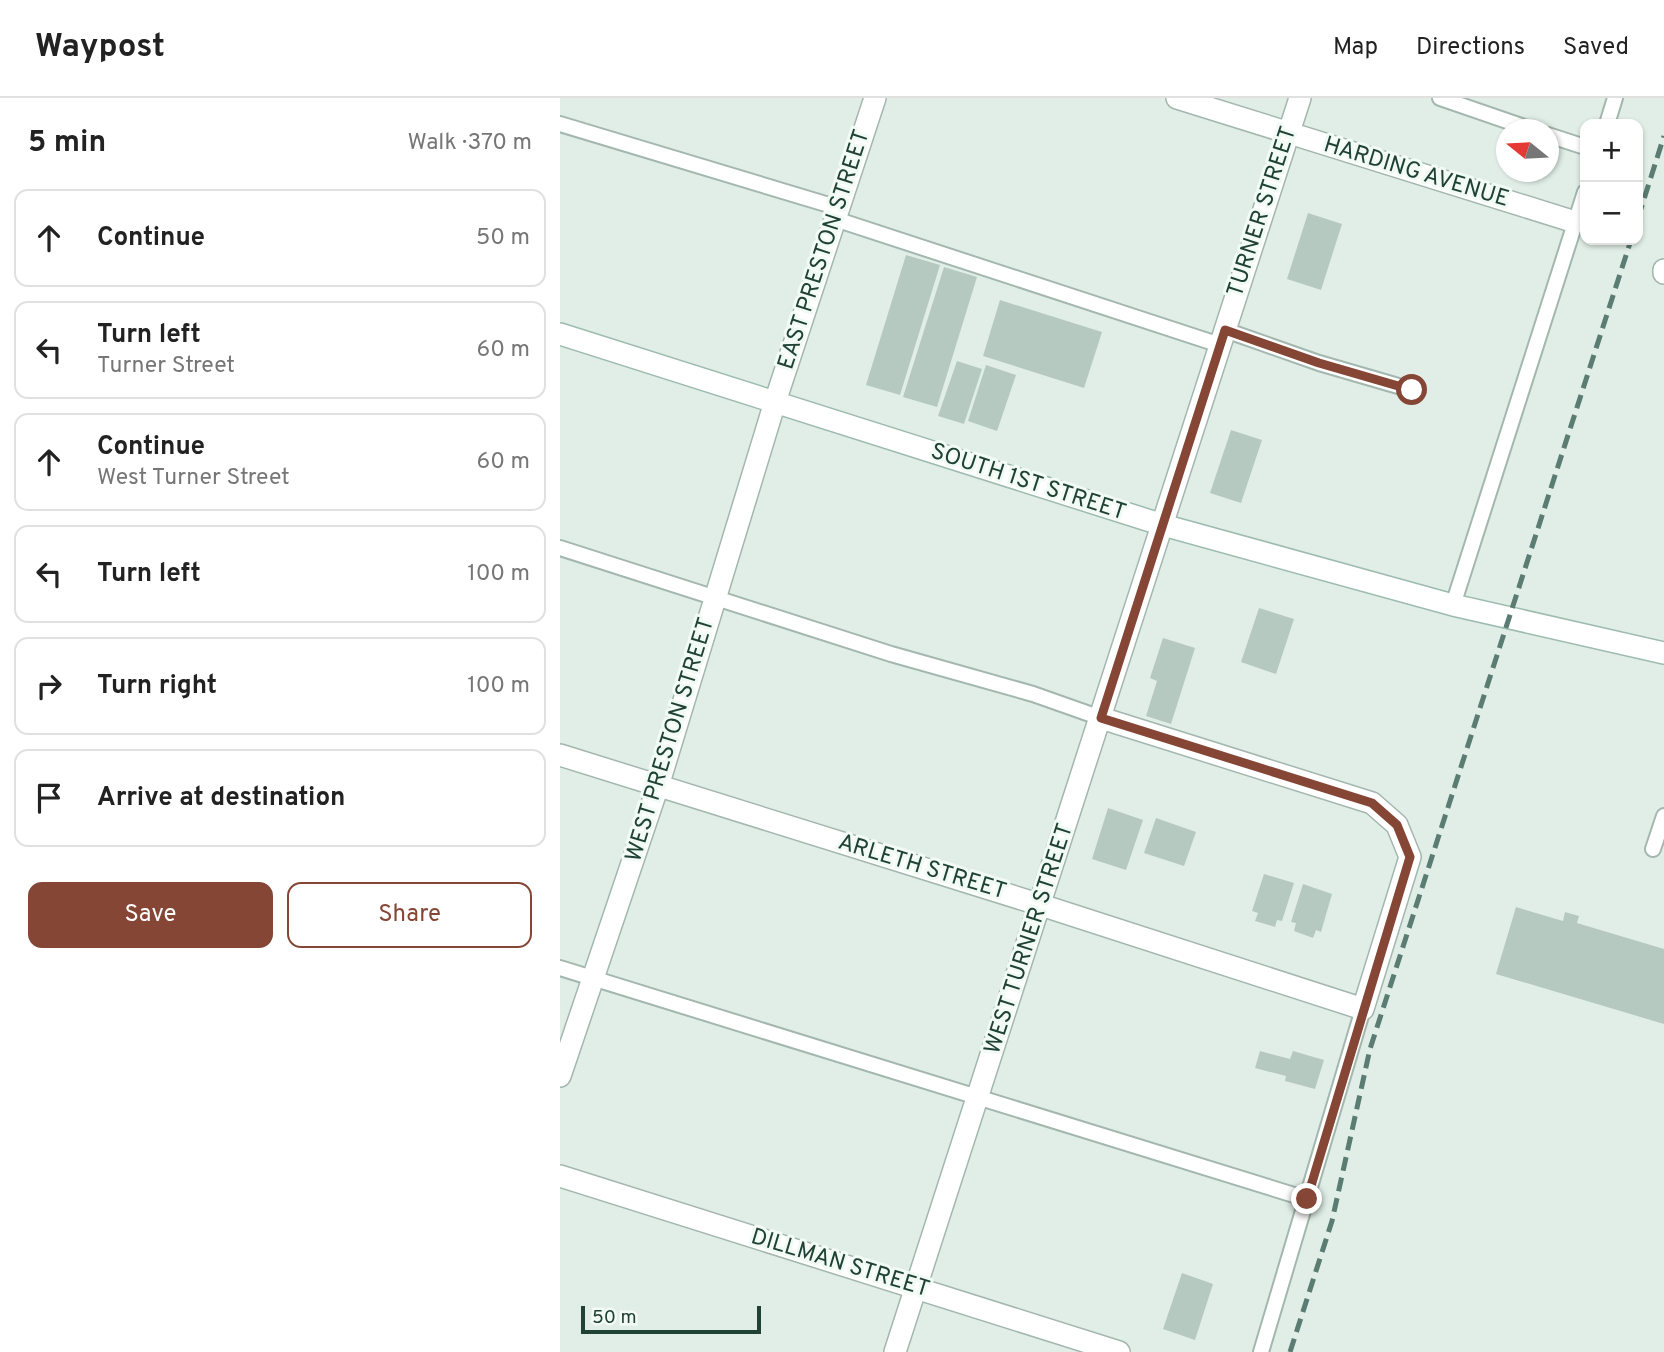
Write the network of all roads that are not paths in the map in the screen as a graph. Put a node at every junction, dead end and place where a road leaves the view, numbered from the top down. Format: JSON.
{"nodes":[{"id":1,"x":875,"y":98,"type":"edge"},
{"id":2,"x":1177,"y":98,"type":"edge"},
{"id":3,"x":1300,"y":98,"type":"edge"},
{"id":4,"x":1440,"y":98,"type":"edge"},
{"id":5,"x":1615,"y":98,"type":"edge"},
{"id":6,"x":1501,"y":119,"type":"edge"},
{"id":7,"x":1609,"y":119,"type":"edge"},
{"id":8,"x":560,"y":124,"type":"edge"},
{"id":9,"x":1289,"y":133,"type":"junction"},
{"id":10,"x":1559,"y":138,"type":"edge"},
{"id":11,"x":1580,"y":145,"type":"edge"},
{"id":12,"x":1580,"y":207,"type":"edge"},
{"id":13,"x":837,"y":214,"type":"junction"},
{"id":14,"x":1575,"y":222,"type":"junction"},
{"id":15,"x":560,"y":334,"type":"edge"},
{"id":16,"x":1223,"y":337,"type":"junction"},
{"id":17,"x":1412,"y":390,"type":"dead end"},
{"id":18,"x":775,"y":402,"type":"junction"},
{"id":19,"x":1163,"y":526,"type":"junction"},
{"id":20,"x":560,"y":548,"type":"edge"},
{"id":21,"x":715,"y":598,"type":"junction"},
{"id":22,"x":1452,"y":605,"type":"junction"},
{"id":23,"x":1664,"y":653,"type":"edge"},
{"id":24,"x":1101,"y":718,"type":"junction"},
{"id":25,"x":560,"y":755,"type":"edge"},
{"id":26,"x":659,"y":786,"type":"junction"},
{"id":27,"x":1664,"y":816,"type":"edge"},
{"id":28,"x":1654,"y":849,"type":"dead end"},
{"id":29,"x":1041,"y":905,"type":"junction"},
{"id":30,"x":560,"y":968,"type":"edge"},
{"id":31,"x":594,"y":977,"type":"junction"},
{"id":32,"x":1363,"y":1009,"type":"junction"},
{"id":33,"x":560,"y":1076,"type":"edge"},
{"id":34,"x":977,"y":1100,"type":"junction"},
{"id":35,"x":560,"y":1176,"type":"edge"},
{"id":36,"x":1307,"y":1199,"type":"junction"},
{"id":37,"x":915,"y":1288,"type":"junction"},
{"id":38,"x":895,"y":1352,"type":"edge"},
{"id":39,"x":1119,"y":1352,"type":"edge"},
{"id":40,"x":1261,"y":1352,"type":"edge"}],
"edges":[{"from":1,"to":13,"type":"street","name":"EAST PRESTON STREET"},
{"from":2,"to":9,"type":"street","name":"HARDING AVENUE"},
{"from":3,"to":9,"type":"street","name":"TURNER STREET"},
{"from":4,"to":6,"type":"lane"},
{"from":5,"to":7,"type":"lane"},
{"from":8,"to":13,"type":"lane"},
{"from":9,"to":14,"type":"street","name":"HARDING AVENUE"},
{"from":9,"to":16,"type":"street","name":"TURNER STREET"},
{"from":10,"to":11,"type":"lane"},
{"from":12,"to":14,"type":"lane"},
{"from":13,"to":16,"type":"lane"},
{"from":13,"to":18,"type":"street","name":"EAST PRESTON STREET"},
{"from":14,"to":22,"type":"lane"},
{"from":15,"to":18,"type":"street","name":"SOUTH 1ST STREET"},
{"from":16,"to":17,"type":"lane"},
{"from":16,"to":19,"type":"street","name":"TURNER STREET"},
{"from":18,"to":19,"type":"street","name":"SOUTH 1ST STREET"},
{"from":18,"to":21,"type":"street","name":"WEST PRESTON STREET"},
{"from":19,"to":22,"type":"street","name":"SOUTH 1ST STREET"},
{"from":19,"to":24,"type":"street","name":"WEST TURNER STREET"},
{"from":20,"to":21,"type":"lane"},
{"from":21,"to":24,"type":"lane"},
{"from":21,"to":26,"type":"street","name":"WEST PRESTON STREET"},
{"from":22,"to":23,"type":"street","name":"SOUTH 1ST STREET"},
{"from":24,"to":29,"type":"street","name":"WEST TURNER STREET"},
{"from":24,"to":32,"type":"street"},
{"from":25,"to":26,"type":"street","name":"ARLETH STREET"},
{"from":26,"to":29,"type":"street","name":"ARLETH STREET"},
{"from":26,"to":31,"type":"street","name":"WEST PRESTON STREET"},
{"from":27,"to":28,"type":"lane"},
{"from":29,"to":32,"type":"street","name":"ARLETH STREET"},
{"from":29,"to":34,"type":"street","name":"WEST TURNER STREET"},
{"from":30,"to":31,"type":"lane"},
{"from":31,"to":33,"type":"street","name":"WEST PRESTON STREET"},
{"from":31,"to":34,"type":"lane"},
{"from":32,"to":36,"type":"lane"},
{"from":34,"to":36,"type":"lane"},
{"from":34,"to":37,"type":"street","name":"WEST TURNER STREET"},
{"from":35,"to":37,"type":"street","name":"DILLMAN STREET"},
{"from":36,"to":40,"type":"lane"},
{"from":37,"to":38,"type":"street","name":"WEST TURNER STREET"},
{"from":37,"to":39,"type":"street","name":"DILLMAN STREET"}]}
